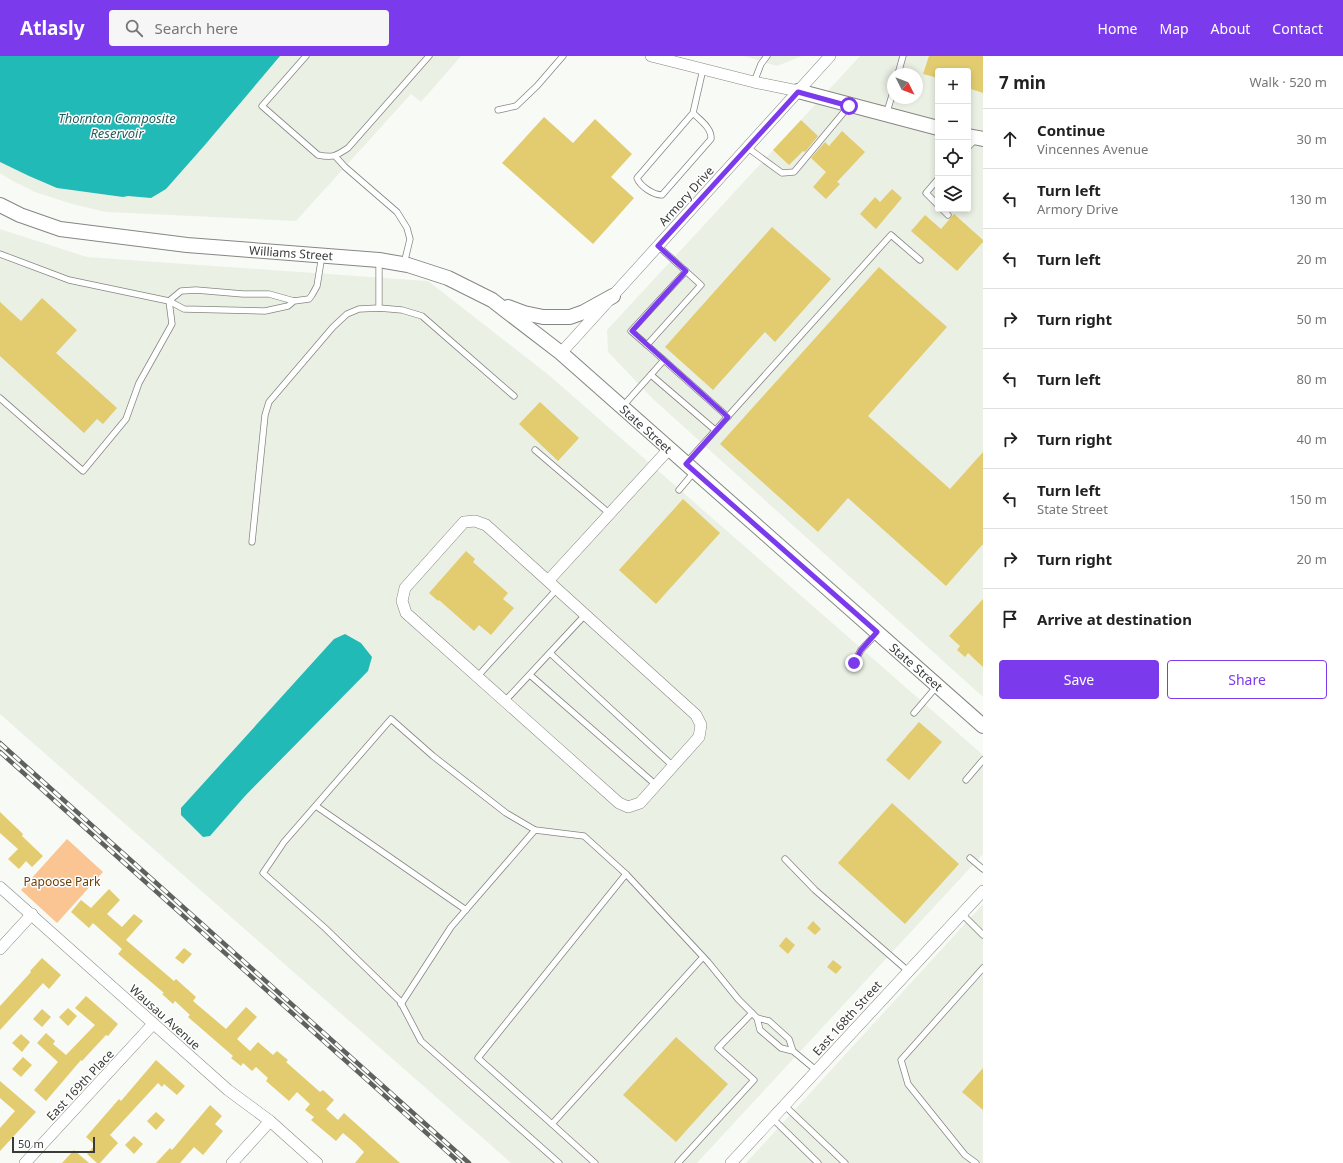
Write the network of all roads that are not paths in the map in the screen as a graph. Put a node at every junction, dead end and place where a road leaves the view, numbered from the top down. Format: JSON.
{"nodes":[{"id":1,"x":306,"y":56,"type":"edge"},
{"id":2,"x":429,"y":56,"type":"edge"},
{"id":3,"x":562,"y":56,"type":"edge"},
{"id":4,"x":651,"y":56,"type":"edge"},
{"id":5,"x":767,"y":56,"type":"edge"},
{"id":6,"x":830,"y":56,"type":"edge"},
{"id":7,"x":903,"y":56,"type":"edge"},
{"id":8,"x":900,"y":68,"type":"edge"},
{"id":9,"x":703,"y":69,"type":"junction"},
{"id":10,"x":754,"y":82,"type":"junction"},
{"id":11,"x":798,"y":92,"type":"junction"},
{"id":12,"x":889,"y":104,"type":"edge"},
{"id":13,"x":849,"y":106,"type":"junction"},
{"id":14,"x":498,"y":110,"type":"dead end"},
{"id":15,"x":693,"y":114,"type":"junction"},
{"id":16,"x":886,"y":115,"type":"junction"},
{"id":17,"x":935,"y":127,"type":"edge"},
{"id":18,"x":748,"y":148,"type":"junction"},
{"id":19,"x":335,"y":156,"type":"junction"},
{"id":20,"x":935,"y":182,"type":"edge"},
{"id":21,"x":935,"y":202,"type":"edge"},
{"id":22,"x":0,"y":204,"type":"edge"},
{"id":23,"x":945,"y":212,"type":"edge"},
{"id":24,"x":948,"y":215,"type":"dead end"},
{"id":25,"x":658,"y":246,"type":"junction"},
{"id":26,"x":0,"y":254,"type":"edge"},
{"id":27,"x":322,"y":255,"type":"junction"},
{"id":28,"x":379,"y":260,"type":"junction"},
{"id":29,"x":920,"y":260,"type":"dead end"},
{"id":30,"x":404,"y":265,"type":"junction"},
{"id":31,"x":686,"y":271,"type":"junction"},
{"id":32,"x":613,"y":296,"type":"junction"},
{"id":33,"x":492,"y":300,"type":"junction"},
{"id":34,"x":169,"y":301,"type":"junction"},
{"id":35,"x":294,"y":301,"type":"junction"},
{"id":36,"x":379,"y":308,"type":"junction"},
{"id":37,"x":647,"y":345,"type":"junction"},
{"id":38,"x":561,"y":354,"type":"junction"},
{"id":39,"x":664,"y":360,"type":"junction"},
{"id":40,"x":651,"y":375,"type":"junction"},
{"id":41,"x":514,"y":396,"type":"dead end"},
{"id":42,"x":0,"y":398,"type":"edge"},
{"id":43,"x":622,"y":407,"type":"junction"},
{"id":44,"x":728,"y":417,"type":"junction"},
{"id":45,"x":715,"y":430,"type":"junction"},
{"id":46,"x":669,"y":449,"type":"junction"},
{"id":47,"x":534,"y":450,"type":"dead end"},
{"id":48,"x":690,"y":467,"type":"junction"},
{"id":49,"x":679,"y":490,"type":"dead end"},
{"id":50,"x":610,"y":514,"type":"junction"},
{"id":51,"x":252,"y":542,"type":"dead end"},
{"id":52,"x":553,"y":585,"type":"junction"},
{"id":53,"x":586,"y":615,"type":"junction"},
{"id":54,"x":877,"y":632,"type":"junction"},
{"id":55,"x":550,"y":653,"type":"junction"},
{"id":56,"x":854,"y":663,"type":"dead end"},
{"id":57,"x":530,"y":675,"type":"junction"},
{"id":58,"x":477,"y":676,"type":"junction"},
{"id":59,"x":937,"y":685,"type":"junction"},
{"id":60,"x":505,"y":701,"type":"junction"},
{"id":61,"x":914,"y":713,"type":"dead end"},
{"id":62,"x":983,"y":726,"type":"edge"},
{"id":63,"x":983,"y":760,"type":"edge"},
{"id":64,"x":673,"y":766,"type":"junction"},
{"id":65,"x":966,"y":780,"type":"dead end"},
{"id":66,"x":656,"y":784,"type":"junction"},
{"id":67,"x":316,"y":806,"type":"junction"},
{"id":68,"x":535,"y":830,"type":"junction"},
{"id":69,"x":970,"y":858,"type":"dead end"},
{"id":70,"x":785,"y":859,"type":"dead end"},
{"id":71,"x":983,"y":869,"type":"edge"},
{"id":72,"x":626,"y":874,"type":"junction"},
{"id":73,"x":0,"y":887,"type":"edge"},
{"id":74,"x":983,"y":892,"type":"edge"},
{"id":75,"x":466,"y":910,"type":"junction"},
{"id":76,"x":32,"y":914,"type":"junction"},
{"id":77,"x":962,"y":914,"type":"junction"},
{"id":78,"x":983,"y":935,"type":"edge"},
{"id":79,"x":0,"y":949,"type":"edge"},
{"id":80,"x":703,"y":957,"type":"junction"},
{"id":81,"x":983,"y":968,"type":"edge"},
{"id":82,"x":908,"y":971,"type":"junction"},
{"id":83,"x":402,"y":1004,"type":"junction"},
{"id":84,"x":752,"y":1013,"type":"junction"},
{"id":85,"x":757,"y":1018,"type":"junction"},
{"id":86,"x":153,"y":1024,"type":"junction"},
{"id":87,"x":793,"y":1051,"type":"junction"},
{"id":88,"x":817,"y":1071,"type":"junction"},
{"id":89,"x":785,"y":1106,"type":"junction"},
{"id":90,"x":773,"y":1119,"type":"junction"},
{"id":91,"x":270,"y":1121,"type":"junction"},
{"id":92,"x":552,"y":1124,"type":"junction"},
{"id":93,"x":26,"y":1163,"type":"edge"},
{"id":94,"x":232,"y":1163,"type":"edge"},
{"id":95,"x":317,"y":1163,"type":"edge"},
{"id":96,"x":559,"y":1163,"type":"edge"},
{"id":97,"x":595,"y":1163,"type":"edge"},
{"id":98,"x":678,"y":1163,"type":"edge"},
{"id":99,"x":731,"y":1163,"type":"edge"},
{"id":100,"x":818,"y":1163,"type":"edge"},
{"id":101,"x":845,"y":1163,"type":"edge"},
{"id":102,"x":976,"y":1163,"type":"edge"}],
"edges":[{"from":1,"to":19,"type":"lane"},
{"from":2,"to":19,"type":"lane"},
{"from":3,"to":14,"type":"lane"},
{"from":4,"to":9,"type":"street"},
{"from":5,"to":10,"type":"lane"},
{"from":6,"to":11,"type":"street","name":"Armory Drive"},
{"from":7,"to":8,"type":"lane"},
{"from":9,"to":10,"type":"street"},
{"from":9,"to":15,"type":"lane"},
{"from":10,"to":11,"type":"street"},
{"from":11,"to":13,"type":"street"},
{"from":11,"to":18,"type":"street","name":"Armory Drive"},
{"from":12,"to":16,"type":"lane"},
{"from":13,"to":16,"type":"street"},
{"from":13,"to":18,"type":"lane"},
{"from":15,"to":15,"type":"lane"},
{"from":16,"to":17,"type":"street"},
{"from":18,"to":25,"type":"street","name":"Armory Drive"},
{"from":19,"to":30,"type":"lane"},
{"from":20,"to":21,"type":"lane"},
{"from":22,"to":27,"type":"street","name":"Williams Street"},
{"from":23,"to":24,"type":"lane"},
{"from":25,"to":31,"type":"lane"},
{"from":25,"to":32,"type":"street","name":"Armory Drive"},
{"from":26,"to":34,"type":"lane"},
{"from":27,"to":28,"type":"street","name":"Williams Street"},
{"from":27,"to":35,"type":"lane"},
{"from":28,"to":30,"type":"street","name":"Williams Street"},
{"from":28,"to":36,"type":"lane"},
{"from":29,"to":44,"type":"lane"},
{"from":30,"to":33,"type":"street","name":"Williams Street"},
{"from":31,"to":37,"type":"lane"},
{"from":31,"to":37,"type":"lane"},
{"from":32,"to":33,"type":"street"},
{"from":32,"to":38,"type":"street","name":"Armory Drive"},
{"from":33,"to":38,"type":"street","name":"Williams Street"},
{"from":34,"to":35,"type":"lane"},
{"from":34,"to":35,"type":"lane"},
{"from":34,"to":42,"type":"lane"},
{"from":36,"to":41,"type":"lane"},
{"from":36,"to":51,"type":"lane"},
{"from":37,"to":39,"type":"lane"},
{"from":38,"to":43,"type":"street","name":"State Street"},
{"from":39,"to":40,"type":"lane"},
{"from":39,"to":44,"type":"lane"},
{"from":40,"to":43,"type":"lane"},
{"from":40,"to":45,"type":"lane"},
{"from":43,"to":46,"type":"street","name":"State Street"},
{"from":44,"to":45,"type":"lane"},
{"from":45,"to":48,"type":"lane"},
{"from":46,"to":48,"type":"street","name":"State Street"},
{"from":46,"to":50,"type":"street"},
{"from":47,"to":50,"type":"lane"},
{"from":48,"to":49,"type":"lane"},
{"from":48,"to":54,"type":"street","name":"State Street"},
{"from":50,"to":52,"type":"street"},
{"from":52,"to":53,"type":"street"},
{"from":52,"to":58,"type":"lane"},
{"from":52,"to":58,"type":"street"},
{"from":53,"to":55,"type":"lane"},
{"from":53,"to":64,"type":"street"},
{"from":54,"to":56,"type":"lane"},
{"from":54,"to":59,"type":"street","name":"State Street"},
{"from":55,"to":57,"type":"lane"},
{"from":55,"to":64,"type":"lane"},
{"from":57,"to":60,"type":"lane"},
{"from":57,"to":66,"type":"lane"},
{"from":58,"to":60,"type":"street"},
{"from":59,"to":61,"type":"lane"},
{"from":59,"to":62,"type":"street","name":"State Street"},
{"from":60,"to":66,"type":"street"},
{"from":63,"to":65,"type":"lane"},
{"from":64,"to":66,"type":"street"},
{"from":67,"to":68,"type":"lane"},
{"from":67,"to":75,"type":"lane"},
{"from":67,"to":83,"type":"lane"},
{"from":68,"to":72,"type":"lane"},
{"from":68,"to":75,"type":"lane"},
{"from":69,"to":71,"type":"lane"},
{"from":70,"to":82,"type":"lane"},
{"from":72,"to":80,"type":"lane"},
{"from":72,"to":92,"type":"lane"},
{"from":73,"to":76,"type":"street","name":"Wausau Avenue"},
{"from":74,"to":77,"type":"street","name":"East 168th Street"},
{"from":75,"to":83,"type":"lane"},
{"from":76,"to":79,"type":"street"},
{"from":76,"to":86,"type":"street","name":"Wausau Avenue"},
{"from":77,"to":78,"type":"lane"},
{"from":77,"to":82,"type":"street","name":"East 168th Street"},
{"from":80,"to":84,"type":"lane"},
{"from":80,"to":92,"type":"lane"},
{"from":81,"to":102,"type":"lane"},
{"from":82,"to":88,"type":"street","name":"East 168th Street"},
{"from":83,"to":96,"type":"lane"},
{"from":84,"to":85,"type":"lane"},
{"from":84,"to":98,"type":"lane"},
{"from":85,"to":87,"type":"lane"},
{"from":85,"to":87,"type":"lane"},
{"from":86,"to":91,"type":"street","name":"Wausau Avenue"},
{"from":86,"to":93,"type":"street","name":"East 169th Place"},
{"from":87,"to":88,"type":"lane"},
{"from":88,"to":89,"type":"street","name":"East 168th Street"},
{"from":89,"to":90,"type":"street","name":"East 168th Street"},
{"from":89,"to":101,"type":"lane"},
{"from":90,"to":99,"type":"street","name":"East 168th Street"},
{"from":90,"to":100,"type":"lane"},
{"from":91,"to":94,"type":"street"},
{"from":91,"to":95,"type":"street","name":"Wausau Avenue"},
{"from":92,"to":97,"type":"lane"}]}
